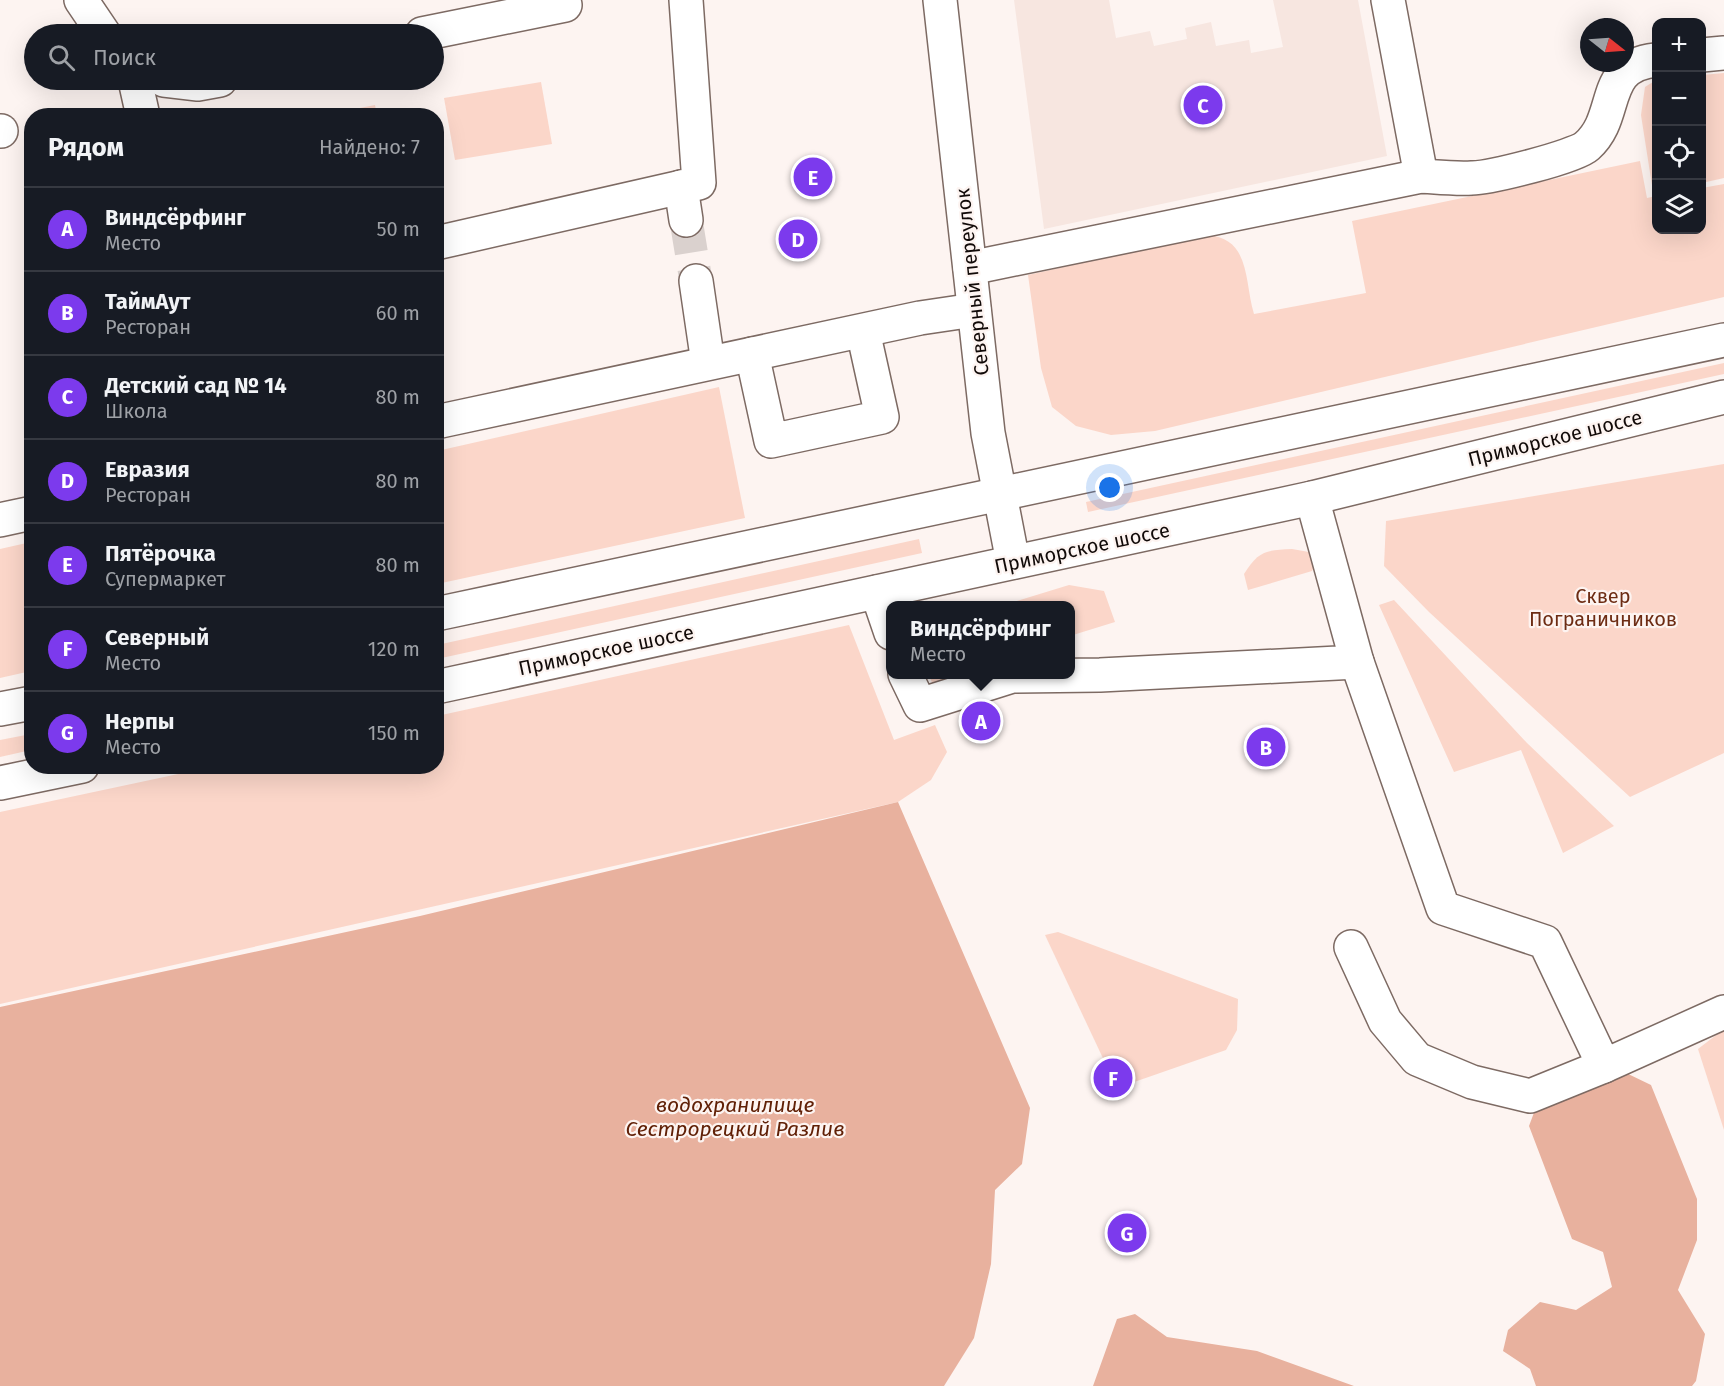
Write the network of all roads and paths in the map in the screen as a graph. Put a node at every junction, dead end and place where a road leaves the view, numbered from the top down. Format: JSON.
{"nodes":[{"id":1,"x":81,"y":0,"type":"edge"},
{"id":2,"x":686,"y":0,"type":"edge"},
{"id":3,"x":940,"y":0,"type":"edge"},
{"id":4,"x":1388,"y":0,"type":"edge"},
{"id":5,"x":565,"y":5,"type":"dead end"},
{"id":6,"x":97,"y":24,"type":"edge"},
{"id":7,"x":444,"y":30,"type":"edge"},
{"id":8,"x":1724,"y":53,"type":"edge"},
{"id":9,"x":1706,"y":55,"type":"edge"},
{"id":10,"x":1652,"y":61,"type":"edge"},
{"id":11,"x":137,"y":90,"type":"edge"},
{"id":12,"x":141,"y":108,"type":"edge"},
{"id":13,"x":1421,"y":176,"type":"junction"},
{"id":14,"x":681,"y":187,"type":"junction"},
{"id":15,"x":686,"y":220,"type":"tunnel mouth"},
{"id":16,"x":444,"y":241,"type":"edge"},
{"id":17,"x":970,"y":268,"type":"junction"},
{"id":18,"x":696,"y":281,"type":"tunnel mouth"},
{"id":19,"x":974,"y":310,"type":"junction"},
{"id":20,"x":863,"y":331,"type":"junction"},
{"id":21,"x":1724,"y":340,"type":"edge"},
{"id":22,"x":752,"y":354,"type":"junction"},
{"id":23,"x":708,"y":363,"type":"junction"},
{"id":24,"x":1724,"y":398,"type":"edge"},
{"id":25,"x":444,"y":420,"type":"edge"},
{"id":26,"x":999,"y":496,"type":"junction"},
{"id":27,"x":1312,"y":498,"type":"junction"},
{"id":28,"x":24,"y":515,"type":"edge"},
{"id":29,"x":0,"y":520,"type":"edge"},
{"id":30,"x":1013,"y":562,"type":"junction"},
{"id":31,"x":878,"y":592,"type":"junction"},
{"id":32,"x":444,"y":612,"type":"edge"},
{"id":33,"x":886,"y":617,"type":"edge"},
{"id":34,"x":1357,"y":663,"type":"junction"},
{"id":35,"x":1075,"y":675,"type":"edge"},
{"id":36,"x":906,"y":679,"type":"edge"},
{"id":37,"x":1002,"y":679,"type":"edge"},
{"id":38,"x":444,"y":685,"type":"edge"},
{"id":39,"x":24,"y":704,"type":"edge"},
{"id":40,"x":0,"y":709,"type":"edge"},
{"id":41,"x":43,"y":774,"type":"edge"},
{"id":42,"x":0,"y":783,"type":"edge"},
{"id":43,"x":1351,"y":947,"type":"dead end"},
{"id":44,"x":1724,"y":1012,"type":"edge"},
{"id":45,"x":1604,"y":1066,"type":"junction"}],
"edges":[{"from":1,"to":6,"type":"main road"},
{"from":2,"to":14,"type":"main road"},
{"from":3,"to":17,"type":"main road","name":"Северный переулок"},
{"from":4,"to":13,"type":"main road"},
{"from":5,"to":7,"type":"main road"},
{"from":8,"to":9,"type":"main road"},
{"from":10,"to":13,"type":"main road"},
{"from":11,"to":12,"type":"main road"},
{"from":13,"to":17,"type":"main road"},
{"from":14,"to":15,"type":"main road"},
{"from":14,"to":16,"type":"main road"},
{"from":17,"to":19,"type":"main road","name":"Северный переулок"},
{"from":18,"to":23,"type":"main road"},
{"from":19,"to":20,"type":"main road"},
{"from":19,"to":26,"type":"main road","name":"Северный переулок"},
{"from":20,"to":22,"type":"main road"},
{"from":20,"to":22,"type":"main road"},
{"from":21,"to":26,"type":"main road"},
{"from":22,"to":23,"type":"main road"},
{"from":23,"to":25,"type":"main road"},
{"from":24,"to":27,"type":"main road","name":"Приморское шоссе"},
{"from":26,"to":30,"type":"main road","name":"Северный переулок"},
{"from":26,"to":32,"type":"main road"},
{"from":27,"to":30,"type":"main road","name":"Приморское шоссе"},
{"from":27,"to":34,"type":"main road"},
{"from":28,"to":29,"type":"main road"},
{"from":30,"to":31,"type":"main road","name":"Приморское шоссе"},
{"from":31,"to":33,"type":"main road"},
{"from":31,"to":38,"type":"main road","name":"Приморское шоссе"},
{"from":34,"to":35,"type":"main road"},
{"from":34,"to":45,"type":"main road"},
{"from":36,"to":37,"type":"main road"},
{"from":39,"to":40,"type":"main road"},
{"from":41,"to":42,"type":"main road"},
{"from":43,"to":45,"type":"main road"},
{"from":44,"to":45,"type":"main road"}]}
